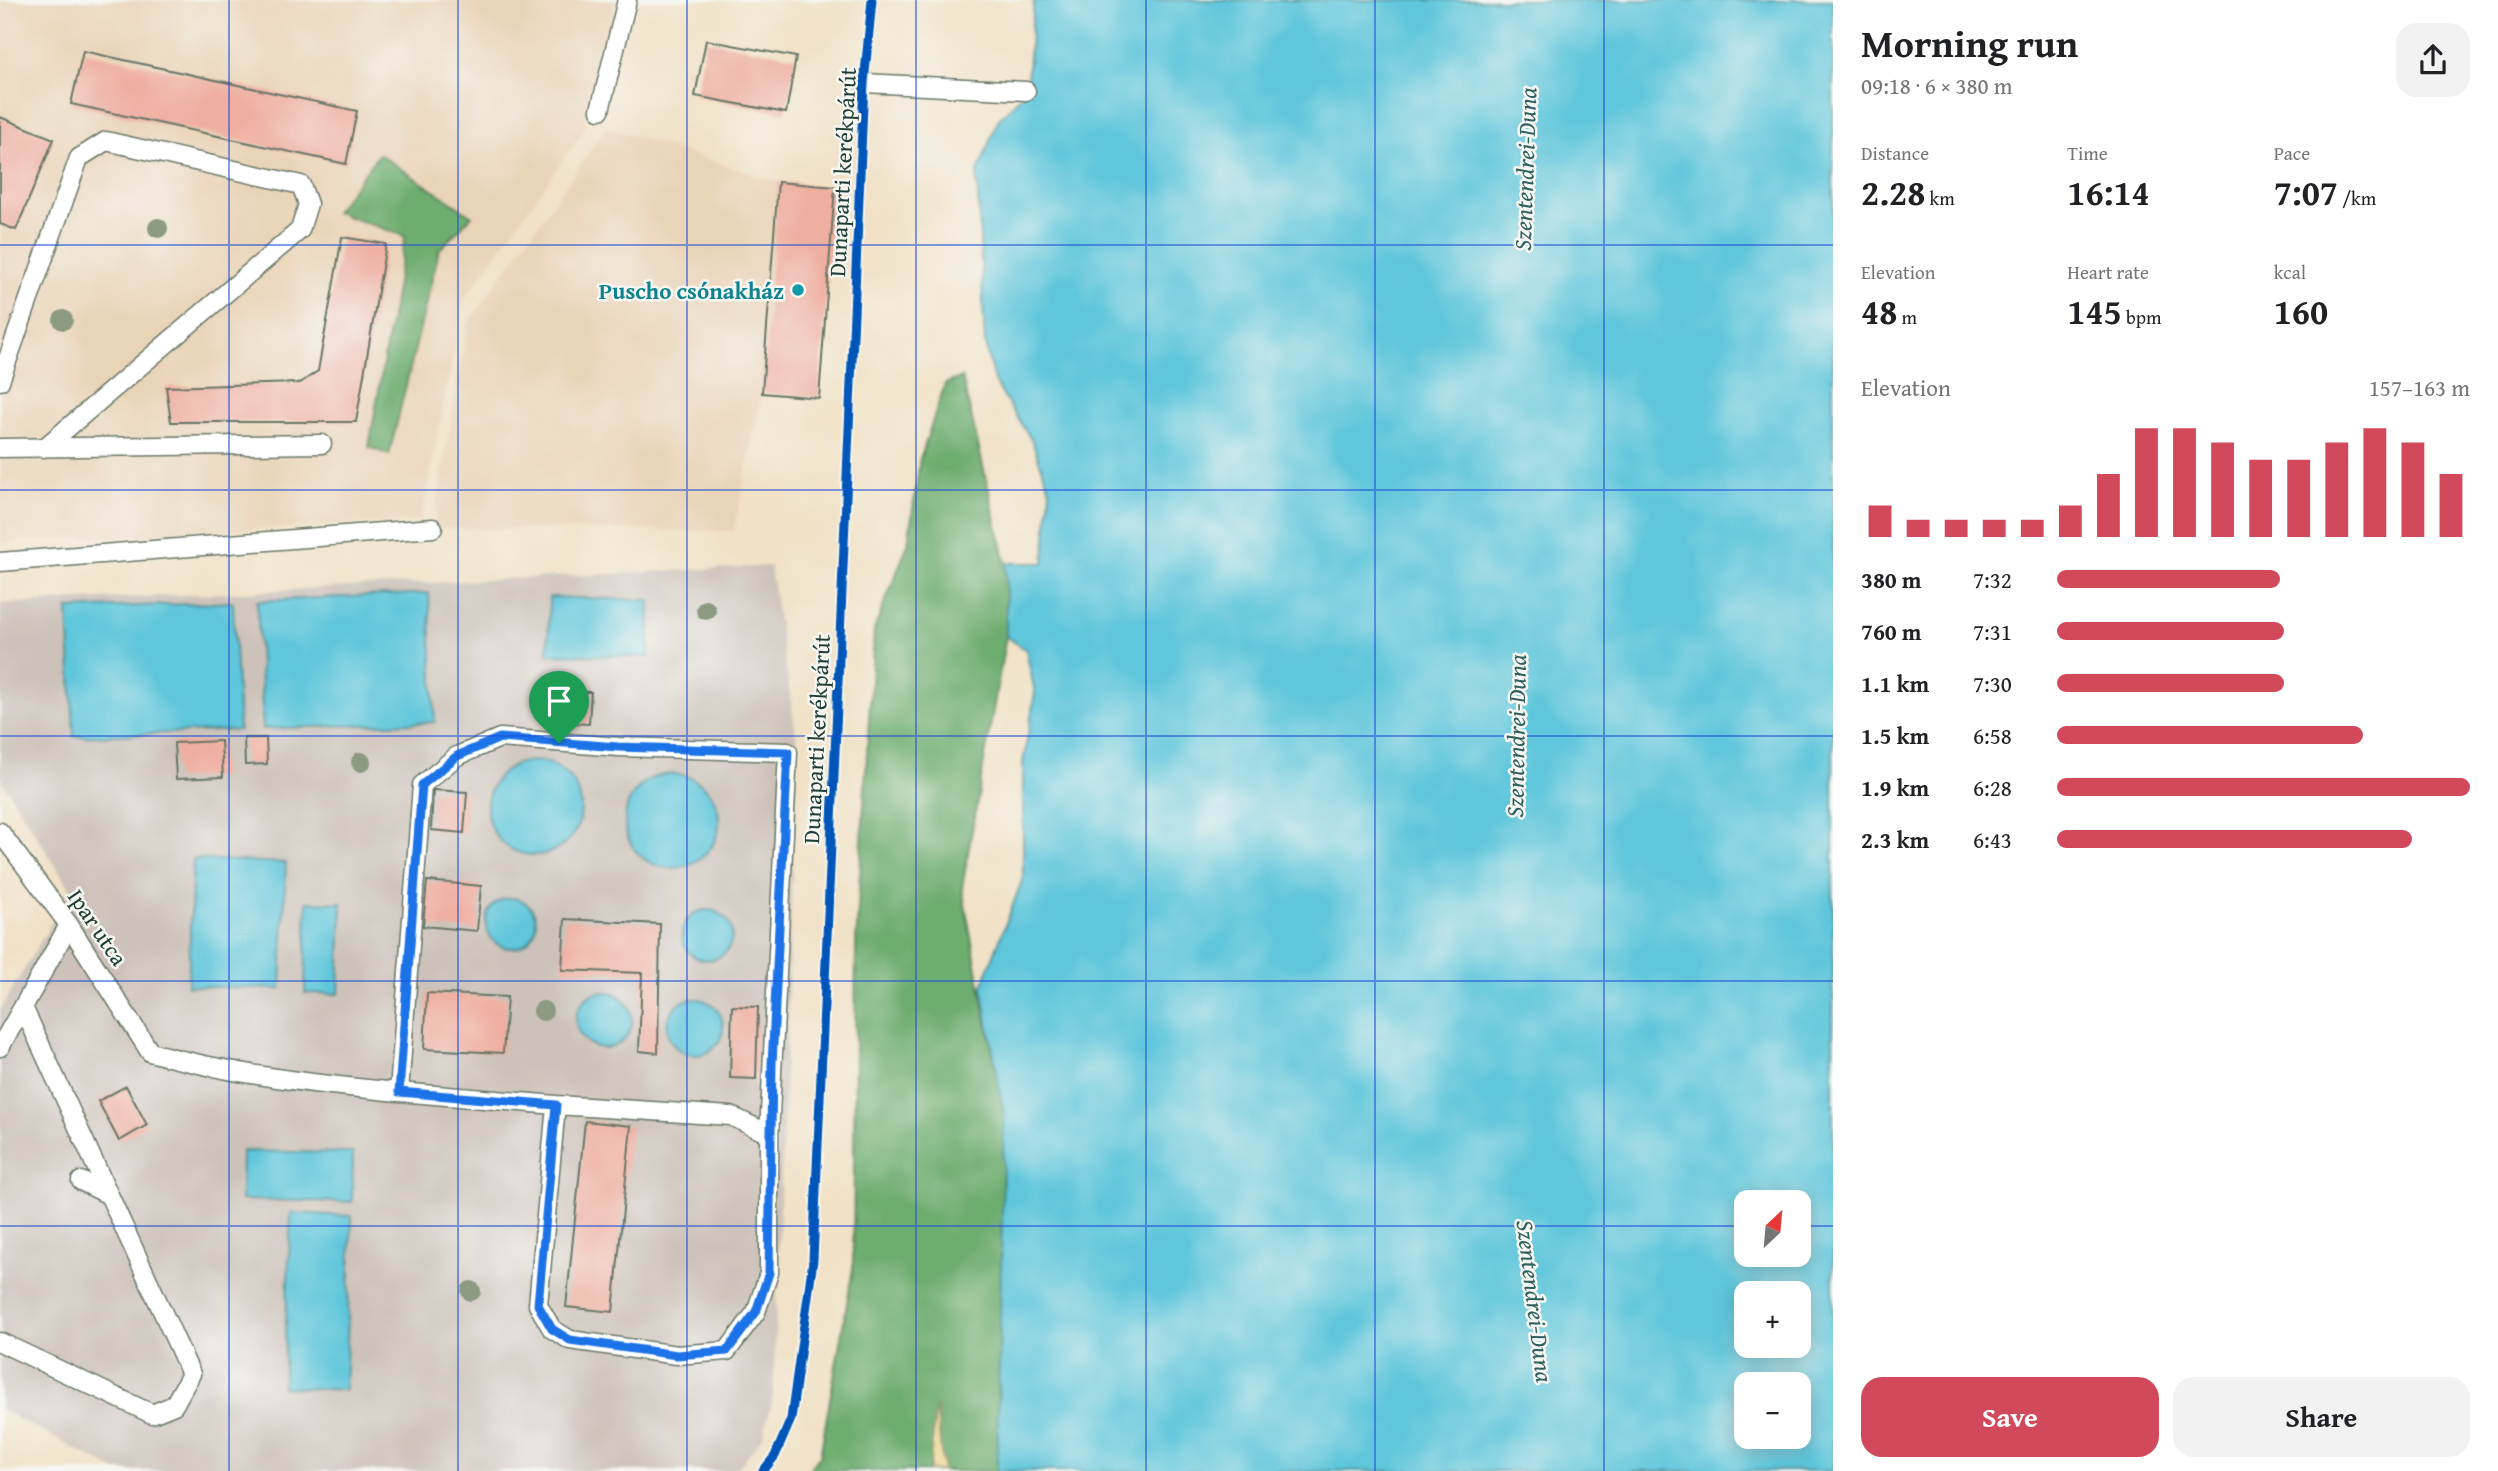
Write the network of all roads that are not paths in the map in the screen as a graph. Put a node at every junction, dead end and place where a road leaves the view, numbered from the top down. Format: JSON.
{"nodes":[{"id":1,"x":627,"y":0,"type":"edge"},
{"id":2,"x":864,"y":83,"type":"dead end"},
{"id":3,"x":1026,"y":91,"type":"dead end"},
{"id":4,"x":600,"y":110,"type":"dead end"},
{"id":5,"x":0,"y":381,"type":"edge"},
{"id":6,"x":322,"y":444,"type":"dead end"},
{"id":7,"x":0,"y":448,"type":"edge"},
{"id":8,"x":44,"y":448,"type":"junction"},
{"id":9,"x":433,"y":528,"type":"dead end"},
{"id":10,"x":0,"y":562,"type":"edge"},
{"id":11,"x":0,"y":832,"type":"edge"},
{"id":12,"x":69,"y":925,"type":"junction"},
{"id":13,"x":23,"y":1007,"type":"junction"},
{"id":14,"x":0,"y":1047,"type":"edge"},
{"id":15,"x":399,"y":1092,"type":"junction"},
{"id":16,"x":556,"y":1105,"type":"junction"},
{"id":17,"x":769,"y":1133,"type":"junction"},
{"id":18,"x":81,"y":1181,"type":"dead end"},
{"id":19,"x":109,"y":1195,"type":"junction"},
{"id":20,"x":0,"y":1342,"type":"edge"}],
"edges":[{"from":1,"to":4,"type":"lane"},
{"from":2,"to":3,"type":"lane"},
{"from":5,"to":8,"type":"lane"},
{"from":6,"to":8,"type":"lane"},
{"from":7,"to":8,"type":"lane"},
{"from":9,"to":10,"type":"lane"},
{"from":11,"to":12,"type":"lane","name":"Ipar utca"},
{"from":12,"to":13,"type":"lane"},
{"from":12,"to":15,"type":"lane","name":"Ipar utca"},
{"from":13,"to":14,"type":"lane"},
{"from":13,"to":19,"type":"lane"},
{"from":15,"to":16,"type":"lane"},
{"from":15,"to":17,"type":"lane"},
{"from":16,"to":17,"type":"lane"},
{"from":16,"to":17,"type":"lane"},
{"from":18,"to":19,"type":"lane"},
{"from":19,"to":20,"type":"lane"}]}
